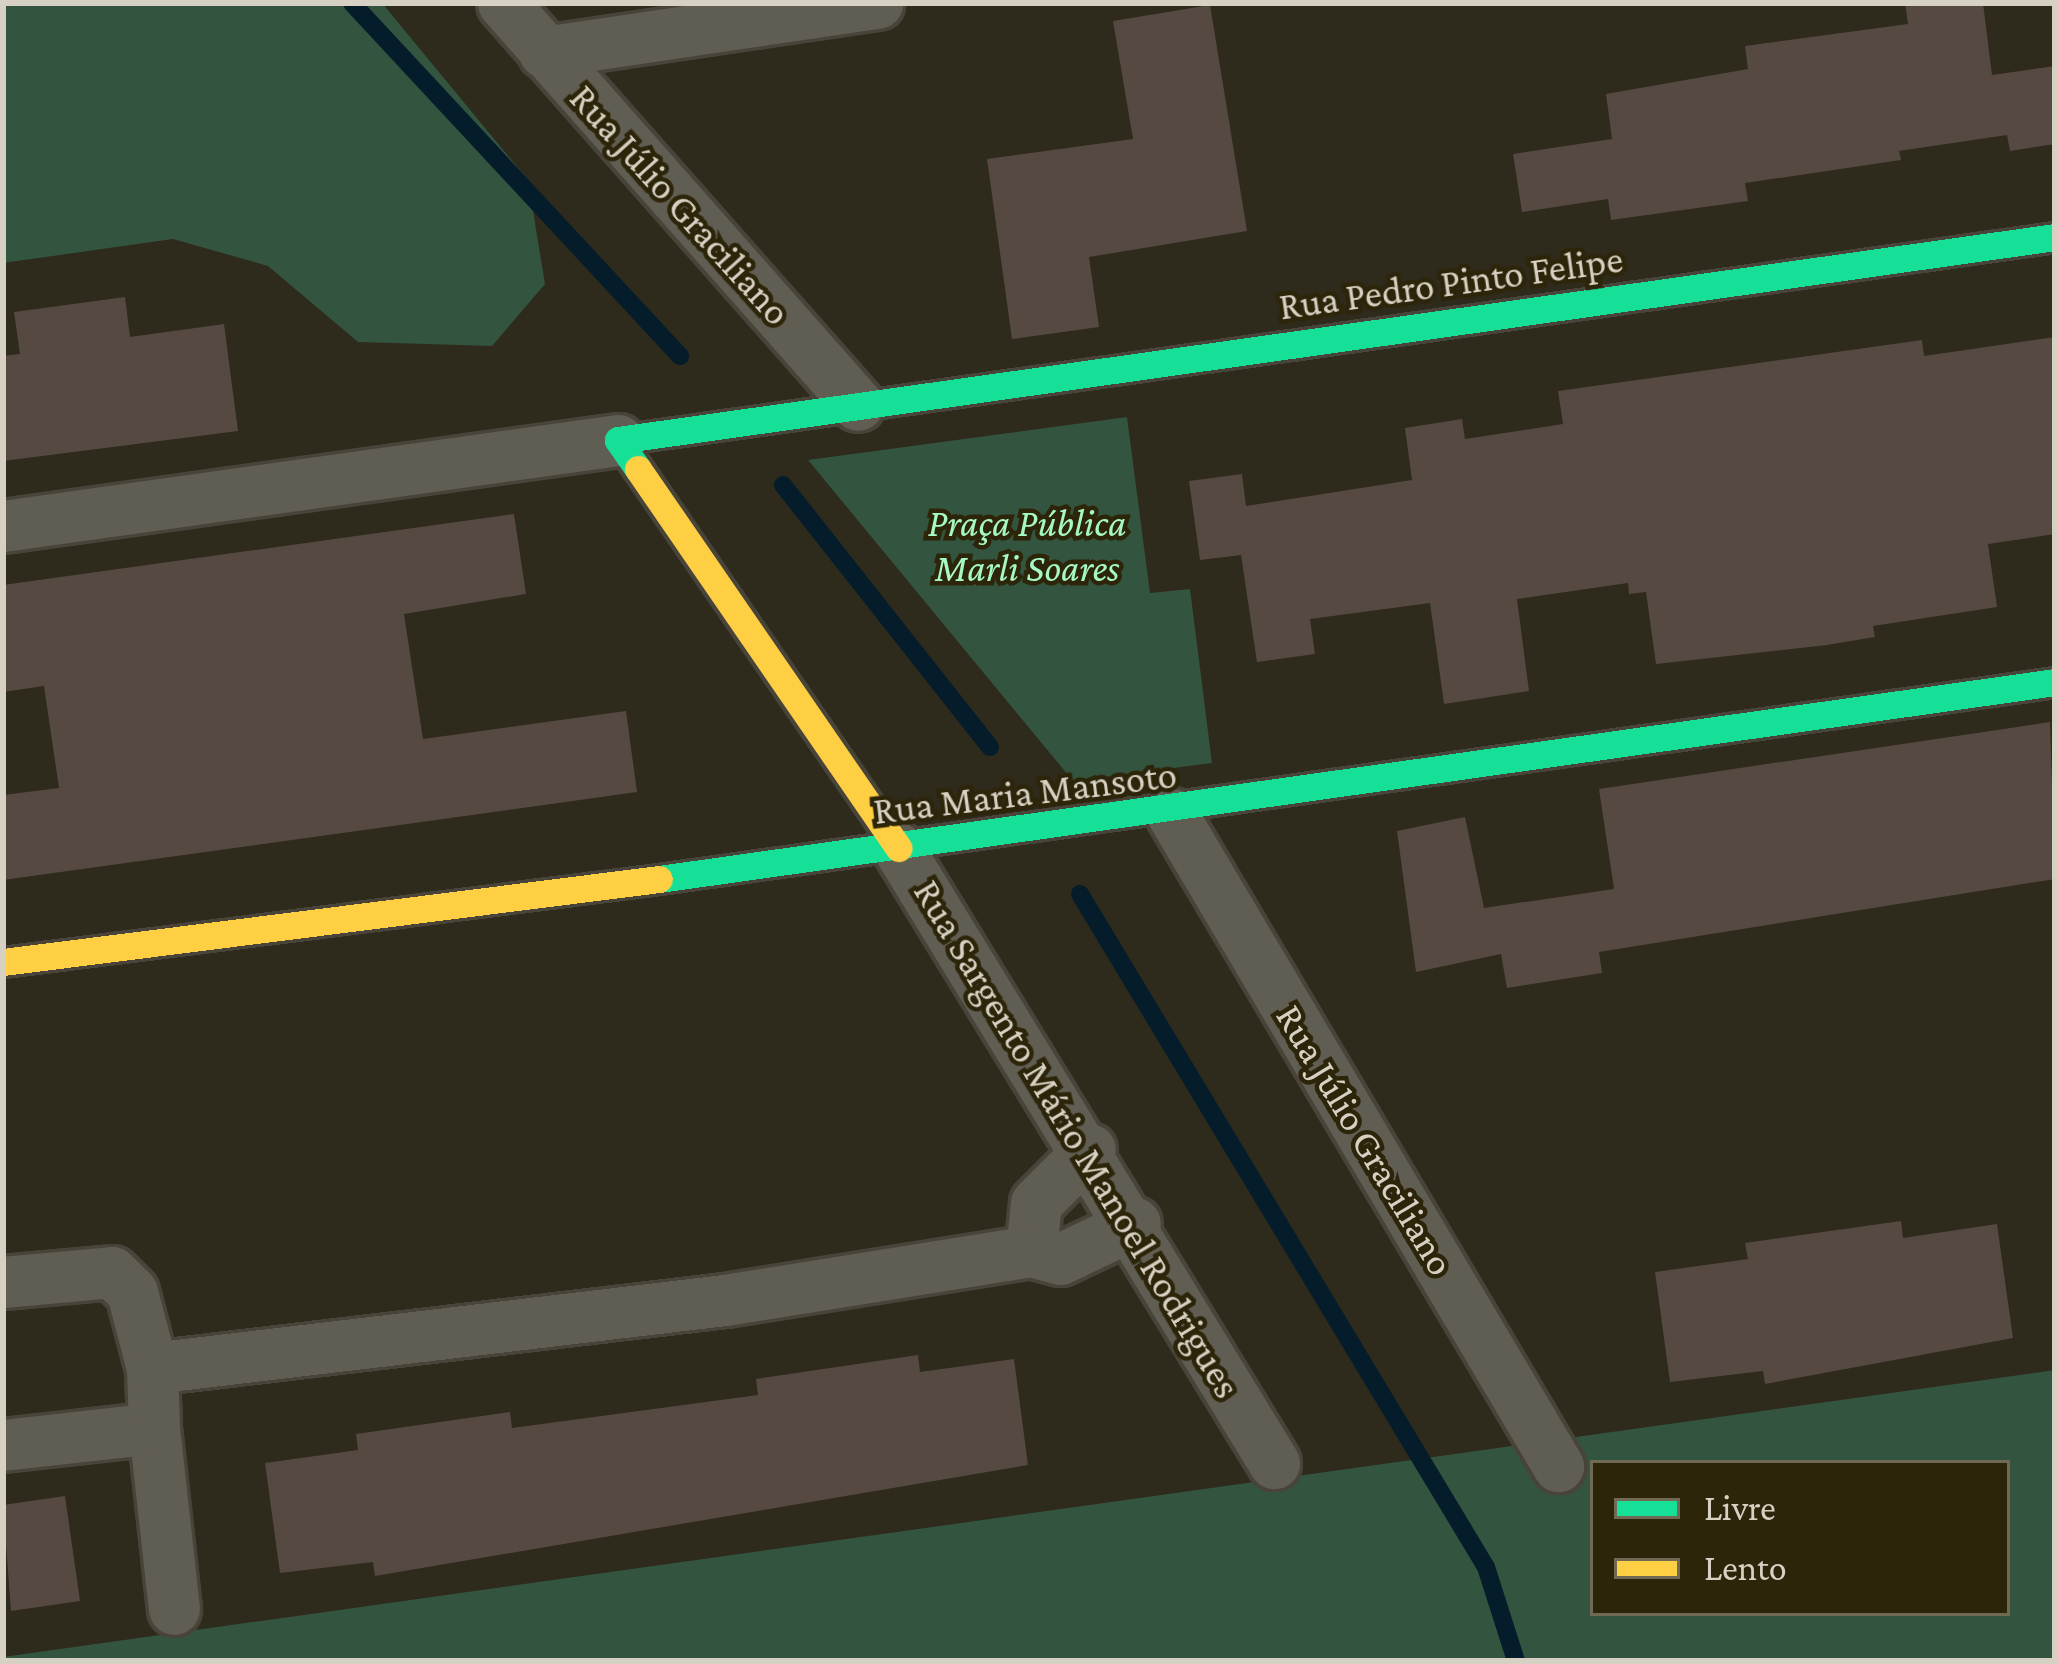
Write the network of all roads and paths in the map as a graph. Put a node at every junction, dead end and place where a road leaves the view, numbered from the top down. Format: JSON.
{"nodes":[{"id":1,"x":503,"y":3,"type":"edge"},
{"id":2,"x":877,"y":3,"type":"edge"},
{"id":3,"x":544,"y":52,"type":"junction"},
{"id":4,"x":2055,"y":237,"type":"edge"},
{"id":5,"x":858,"y":405,"type":"junction"},
{"id":6,"x":618,"y":440,"type":"junction"},
{"id":7,"x":3,"y":526,"type":"edge"},
{"id":8,"x":2055,"y":682,"type":"edge"},
{"id":9,"x":1172,"y":814,"type":"junction"},
{"id":10,"x":898,"y":848,"type":"junction"},
{"id":11,"x":3,"y":962,"type":"edge"},
{"id":12,"x":1090,"y":1149,"type":"junction"},
{"id":13,"x":1135,"y":1223,"type":"junction"},
{"id":14,"x":1030,"y":1251,"type":"junction"},
{"id":15,"x":3,"y":1282,"type":"edge"},
{"id":16,"x":152,"y":1368,"type":"junction"},
{"id":17,"x":154,"y":1428,"type":"junction"},
{"id":18,"x":3,"y":1445,"type":"edge"},
{"id":19,"x":1274,"y":1462,"type":"dead end"},
{"id":20,"x":1558,"y":1466,"type":"dead end"},
{"id":21,"x":173,"y":1610,"type":"dead end"}],
"edges":[{"from":1,"to":3,"type":"street","name":"Rua Júlio Graciliano"},
{"from":2,"to":3,"type":"street"},
{"from":3,"to":5,"type":"street","name":"Rua Júlio Graciliano"},
{"from":4,"to":5,"type":"street","name":"Rua Pedro Pinto Felipe"},
{"from":5,"to":6,"type":"street","name":"Rua Pedro Pinto Felipe"},
{"from":6,"to":7,"type":"street"},
{"from":6,"to":10,"type":"street","name":"Rua Sargento Mário Manoel Rodrigues"},
{"from":8,"to":9,"type":"street","name":"Rua Maria Mansoto"},
{"from":9,"to":10,"type":"street","name":"Rua Maria Mansoto"},
{"from":9,"to":20,"type":"street","name":"Rua Júlio Graciliano"},
{"from":10,"to":11,"type":"street","name":"Rua Maria Mansoto"},
{"from":10,"to":12,"type":"street","name":"Rua Sargento Mário Manoel Rodrigues"},
{"from":12,"to":13,"type":"street","name":"Rua Sargento Mário Manoel Rodrigues"},
{"from":12,"to":14,"type":"street"},
{"from":13,"to":14,"type":"street"},
{"from":13,"to":19,"type":"street","name":"Rua Sargento Mário Manoel Rodrigues"},
{"from":14,"to":16,"type":"street"},
{"from":15,"to":16,"type":"street"},
{"from":16,"to":17,"type":"street"},
{"from":17,"to":18,"type":"street"},
{"from":17,"to":21,"type":"street"}]}
